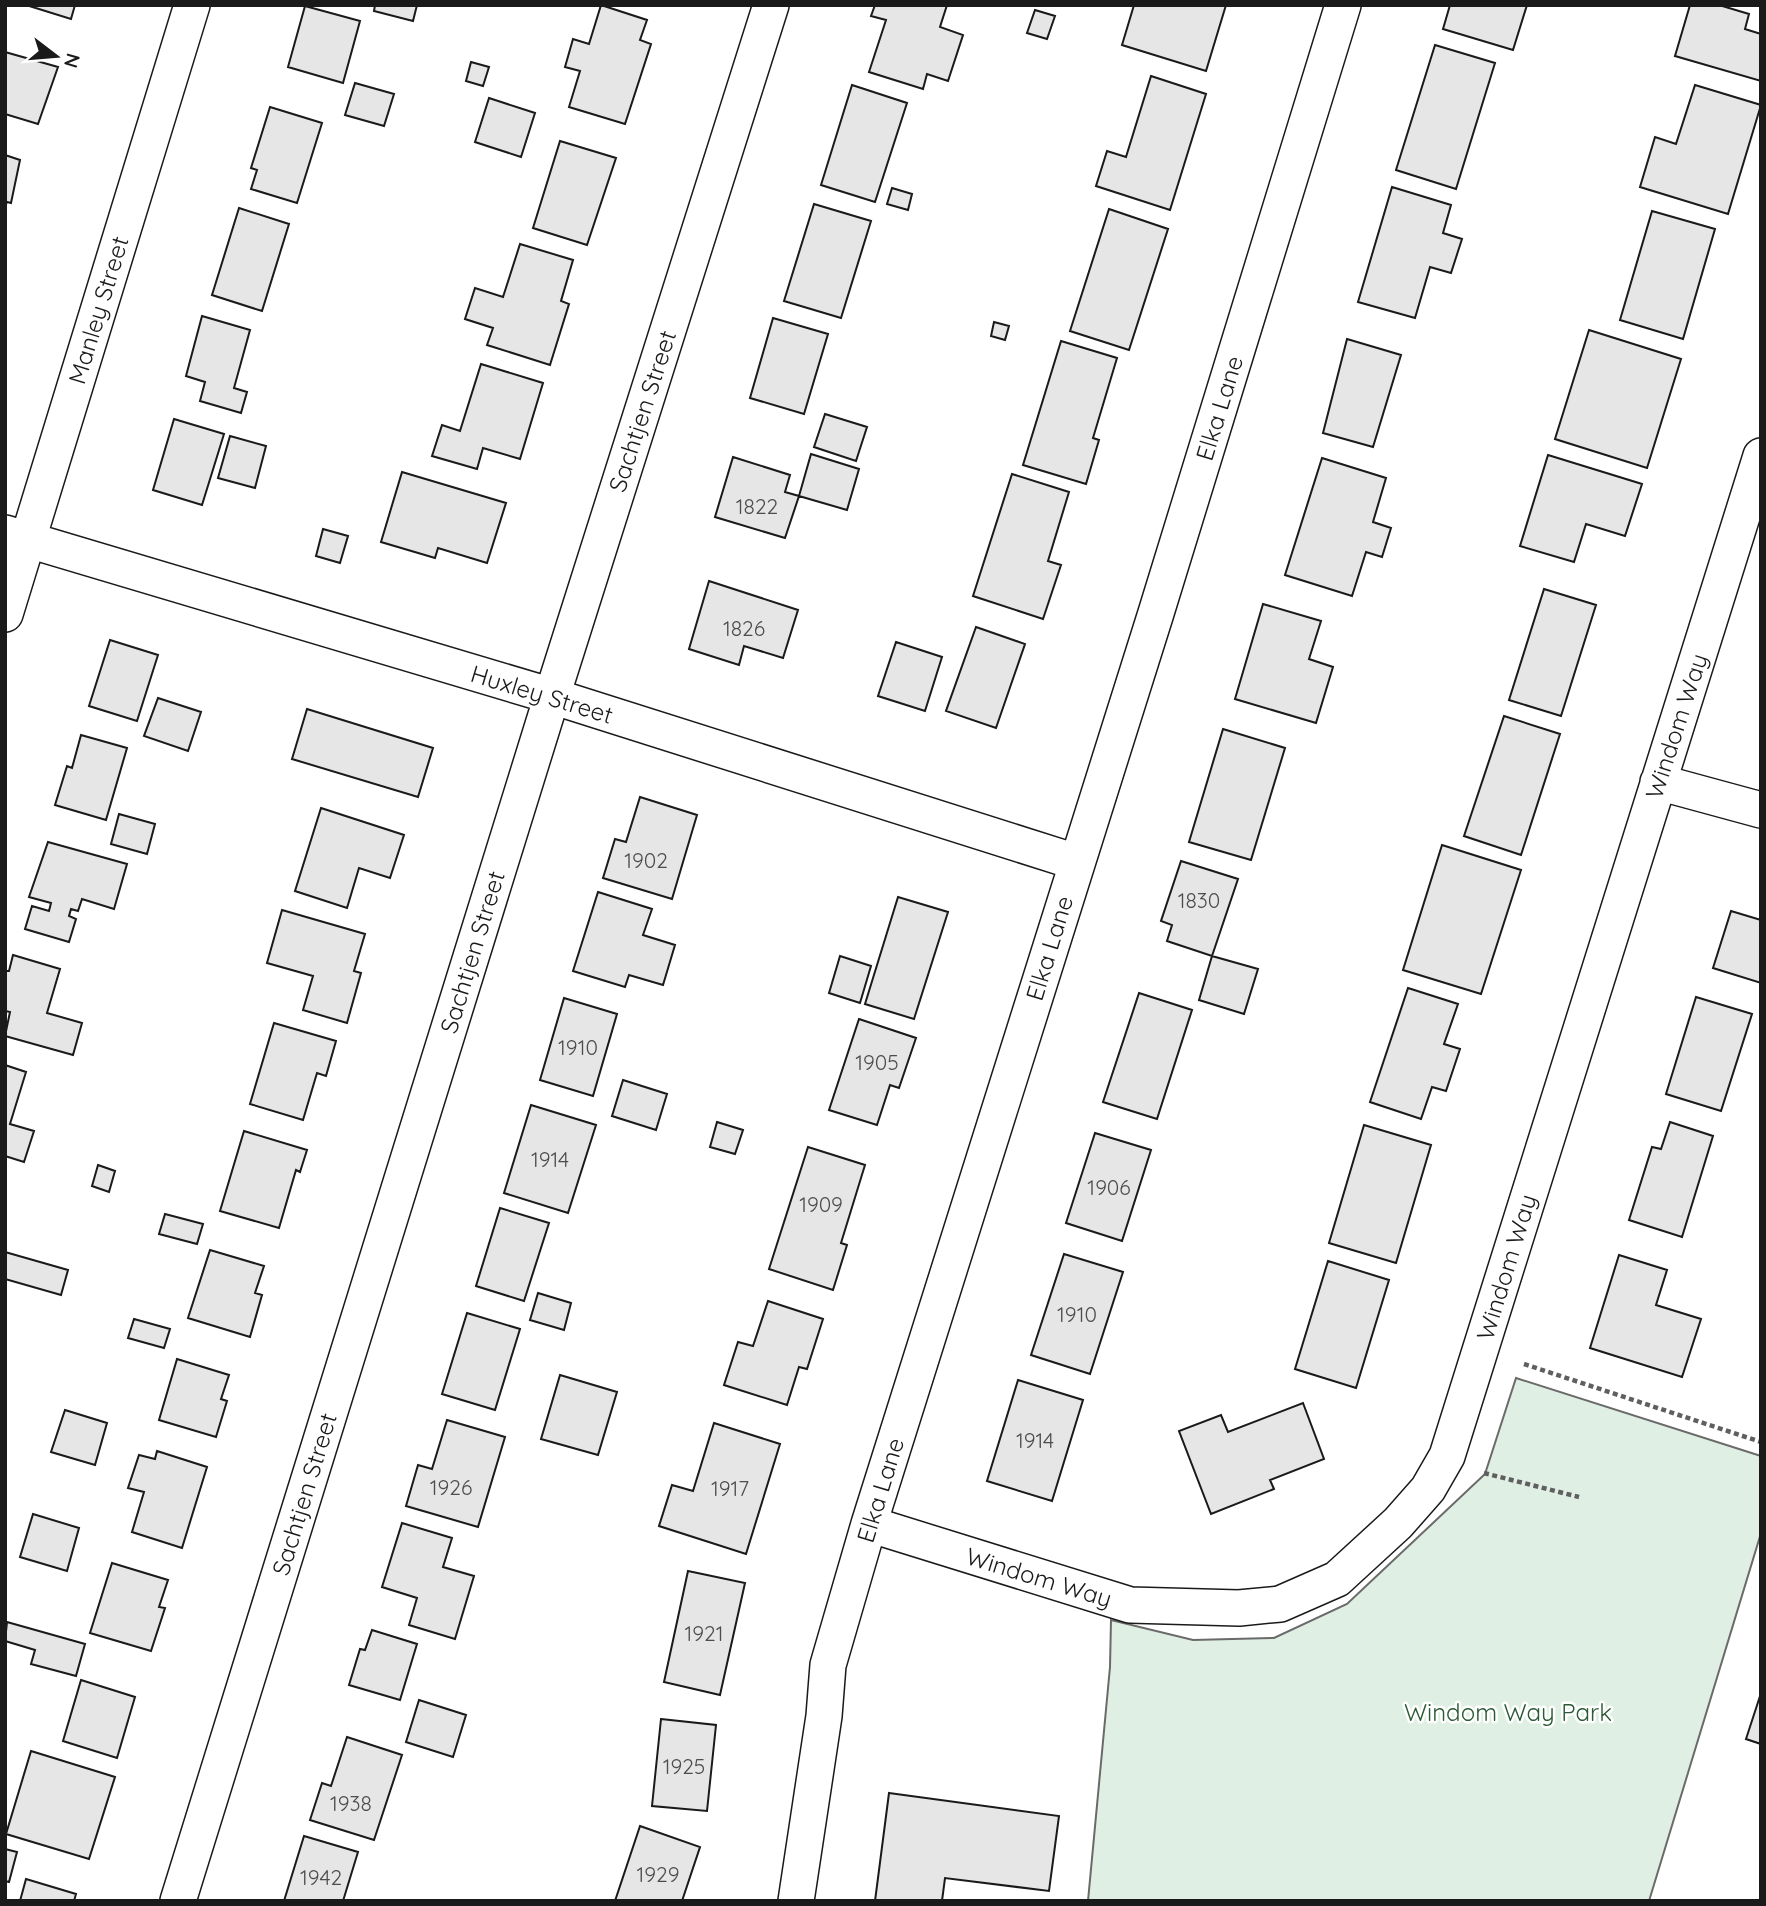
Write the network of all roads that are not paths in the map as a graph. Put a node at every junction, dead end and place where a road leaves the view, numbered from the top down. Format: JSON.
{"nodes":[{"id":1,"x":192,"y":5,"type":"edge"},
{"id":2,"x":771,"y":5,"type":"edge"},
{"id":3,"x":1343,"y":5,"type":"edge"},
{"id":4,"x":1761,"y":456,"type":"edge"},
{"id":5,"x":17,"y":536,"type":"edge"},
{"id":6,"x":5,"y":614,"type":"edge"},
{"id":7,"x":552,"y":696,"type":"junction"},
{"id":8,"x":1658,"y":782,"type":"junction"},
{"id":9,"x":1761,"y":810,"type":"edge"},
{"id":10,"x":1076,"y":863,"type":"junction"},
{"id":11,"x":869,"y":1524,"type":"junction"},
{"id":12,"x":178,"y":1901,"type":"edge"},
{"id":13,"x":796,"y":1901,"type":"edge"}],
"edges":[{"from":1,"to":5,"type":"street","name":"Manley Street"},
{"from":2,"to":7,"type":"street","name":"Sachtjen Street"},
{"from":3,"to":10,"type":"street","name":"Elka Lane"},
{"from":4,"to":8,"type":"street","name":"Windom Way"},
{"from":5,"to":6,"type":"street","name":"Manley Street"},
{"from":5,"to":7,"type":"street","name":"Huxley Street"},
{"from":7,"to":10,"type":"street","name":"Huxley Street"},
{"from":7,"to":12,"type":"street","name":"Sachtjen Street"},
{"from":8,"to":9,"type":"street"},
{"from":8,"to":11,"type":"street","name":"Windom Way"},
{"from":10,"to":11,"type":"street","name":"Elka Lane"},
{"from":11,"to":13,"type":"street","name":"Elka Lane"}]}
